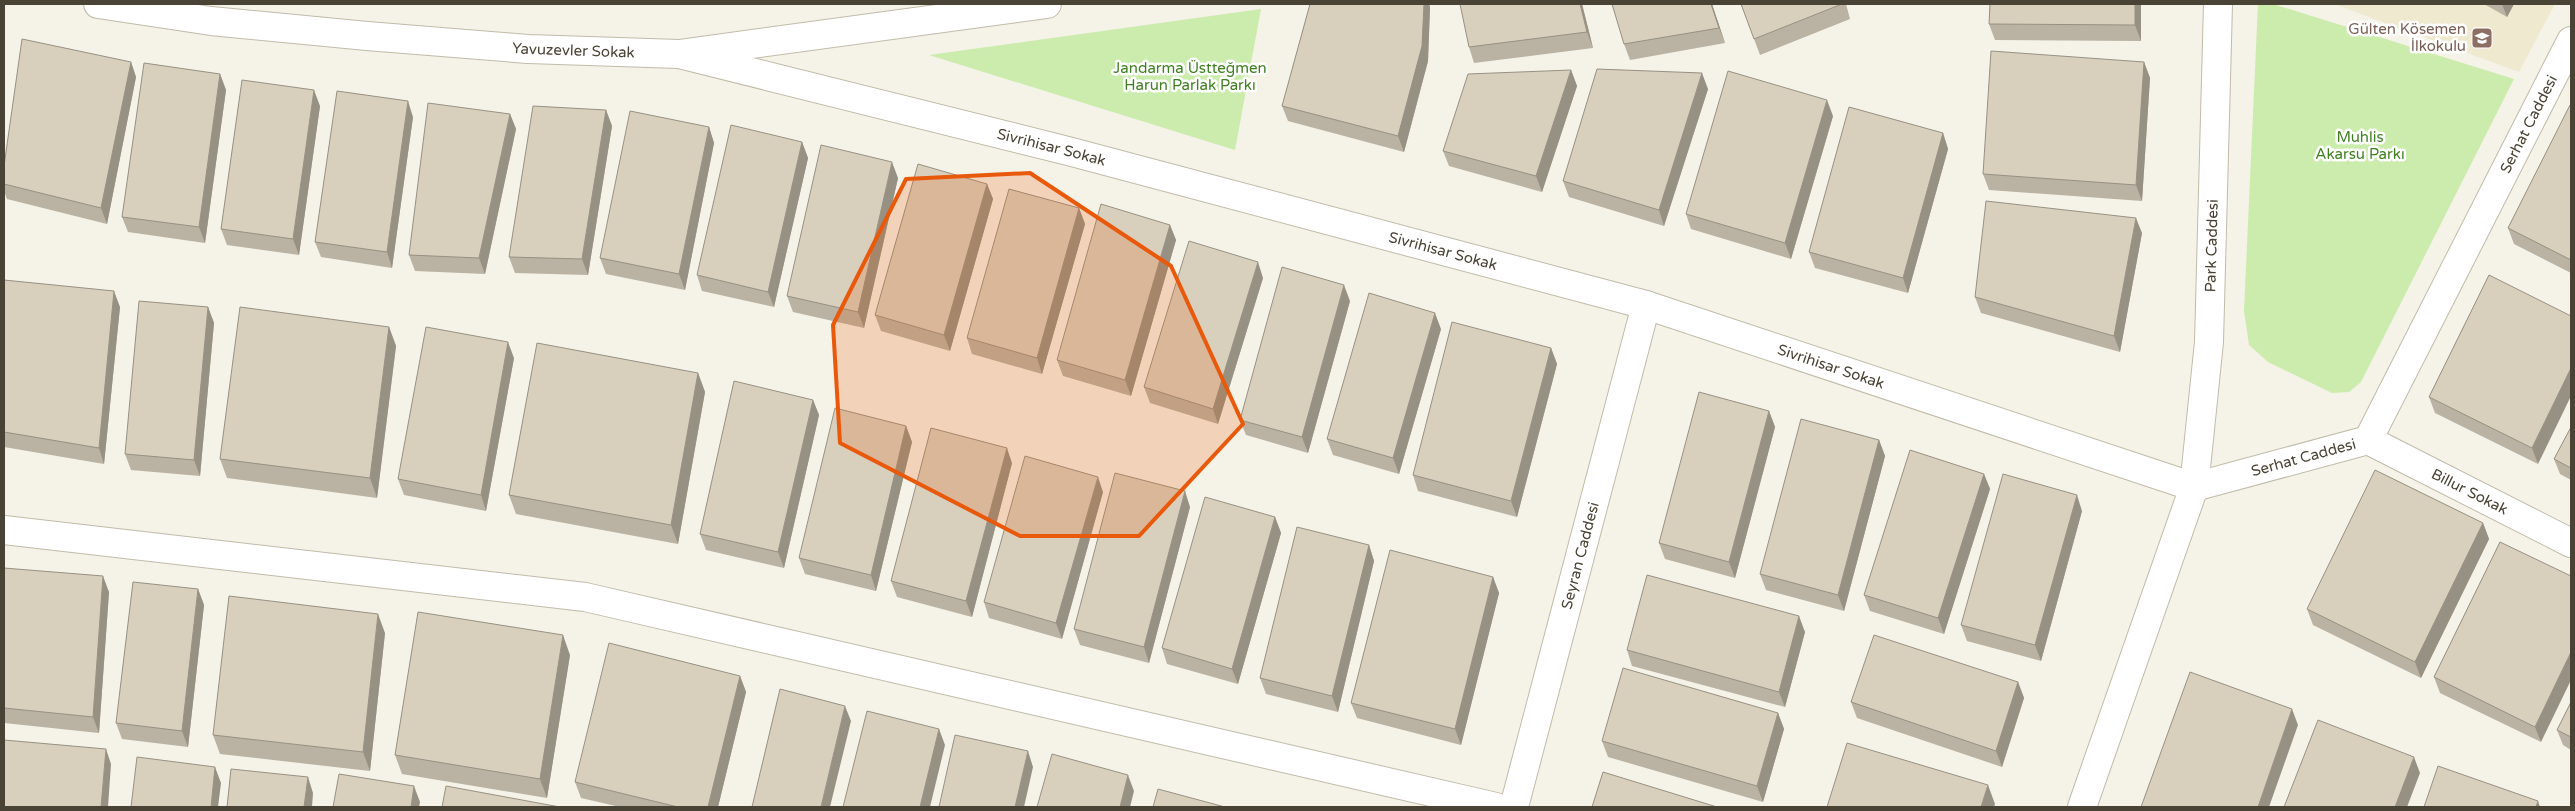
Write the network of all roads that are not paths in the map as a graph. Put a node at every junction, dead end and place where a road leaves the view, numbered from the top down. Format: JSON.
{"nodes":[{"id":1,"x":98,"y":4,"type":"edge"},
{"id":2,"x":1047,"y":4,"type":"edge"},
{"id":3,"x":2218,"y":4,"type":"edge"},
{"id":4,"x":679,"y":54,"type":"junction"},
{"id":5,"x":2568,"y":57,"type":"edge"},
{"id":6,"x":1646,"y":305,"type":"junction"},
{"id":7,"x":2368,"y":440,"type":"junction"},
{"id":8,"x":2194,"y":487,"type":"junction"},
{"id":9,"x":4,"y":530,"type":"edge"},
{"id":10,"x":2571,"y":544,"type":"edge"},
{"id":11,"x":1496,"y":807,"type":"edge"},
{"id":12,"x":1514,"y":807,"type":"edge"},
{"id":13,"x":2082,"y":807,"type":"edge"}],
"edges":[{"from":1,"to":4,"type":"street","name":"Yavuzevler Sokak"},
{"from":2,"to":4,"type":"street","name":"Yavuzevler Sokak"},
{"from":3,"to":8,"type":"street","name":"Park Caddesi"},
{"from":4,"to":6,"type":"street","name":"Sivrihisar Sokak"},
{"from":5,"to":7,"type":"street","name":"Serhat Caddesi"},
{"from":6,"to":8,"type":"street","name":"Sivrihisar Sokak"},
{"from":6,"to":12,"type":"street","name":"Seyran Caddesi"},
{"from":7,"to":8,"type":"street","name":"Serhat Caddesi"},
{"from":7,"to":10,"type":"street","name":"Billur Sokak"},
{"from":8,"to":13,"type":"street"},
{"from":9,"to":11,"type":"street"}]}
